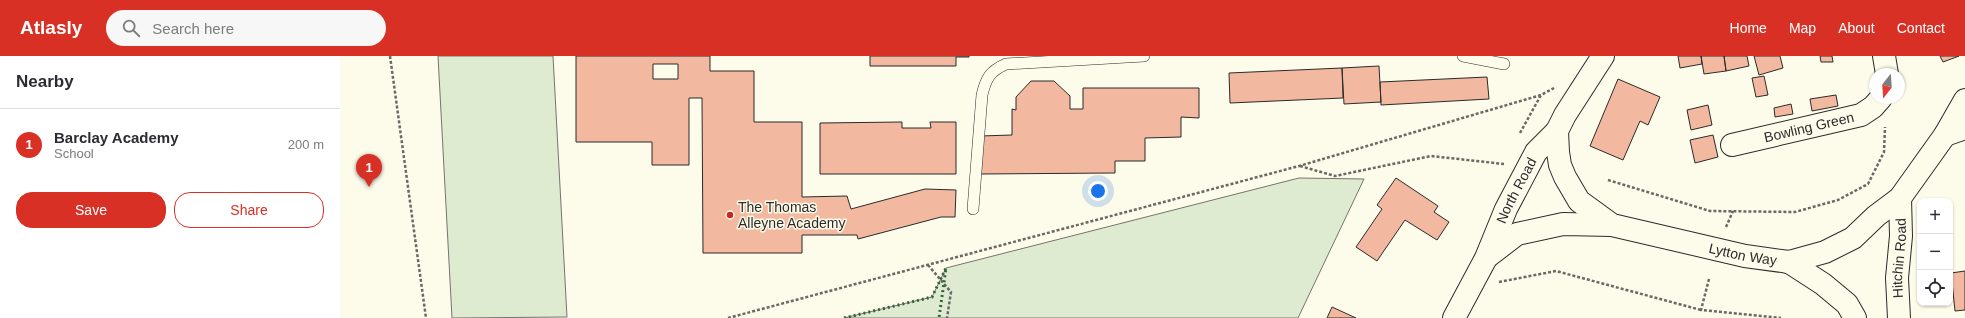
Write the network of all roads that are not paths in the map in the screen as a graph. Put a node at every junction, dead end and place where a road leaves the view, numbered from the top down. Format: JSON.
{"nodes":[{"id":1,"x":1144,"y":56,"type":"edge"},
{"id":2,"x":1463,"y":56,"type":"edge"},
{"id":3,"x":1603,"y":56,"type":"edge"},
{"id":4,"x":1884,"y":56,"type":"edge"},
{"id":5,"x":1504,"y":64,"type":"dead end"},
{"id":6,"x":1886,"y":68,"type":"edge"},
{"id":7,"x":1965,"y":100,"type":"edge"},
{"id":8,"x":1876,"y":104,"type":"edge"},
{"id":9,"x":1965,"y":128,"type":"edge"},
{"id":10,"x":1557,"y":131,"type":"junction"},
{"id":11,"x":1945,"y":135,"type":"junction"},
{"id":12,"x":1732,"y":145,"type":"dead end"},
{"id":13,"x":1900,"y":198,"type":"junction"},
{"id":14,"x":973,"y":209,"type":"dead end"},
{"id":15,"x":1612,"y":225,"type":"junction"},
{"id":16,"x":1486,"y":258,"type":"junction"},
{"id":17,"x":1789,"y":262,"type":"junction"},
{"id":18,"x":1454,"y":318,"type":"edge"},
{"id":19,"x":1855,"y":318,"type":"edge"},
{"id":20,"x":1899,"y":318,"type":"edge"}],
"edges":[{"from":1,"to":14,"type":"lane"},
{"from":2,"to":5,"type":"lane"},
{"from":3,"to":10,"type":"main road","name":"Lytton Way"},
{"from":4,"to":6,"type":"main road"},
{"from":7,"to":11,"type":"main road","name":"Lytton Way"},
{"from":8,"to":12,"type":"main road","name":"Bowling Green"},
{"from":9,"to":11,"type":"main road"},
{"from":10,"to":15,"type":"main road","name":"Lytton Way"},
{"from":10,"to":16,"type":"main road","name":"North Road"},
{"from":11,"to":13,"type":"main road","name":"Lytton Way"},
{"from":13,"to":17,"type":"main road","name":"Lytton Way"},
{"from":13,"to":20,"type":"main road","name":"Hitchin Road"},
{"from":15,"to":16,"type":"main road","name":"North Road"},
{"from":15,"to":17,"type":"main road","name":"Lytton Way"},
{"from":16,"to":18,"type":"main road","name":"North Road"},
{"from":17,"to":19,"type":"main road"}]}
